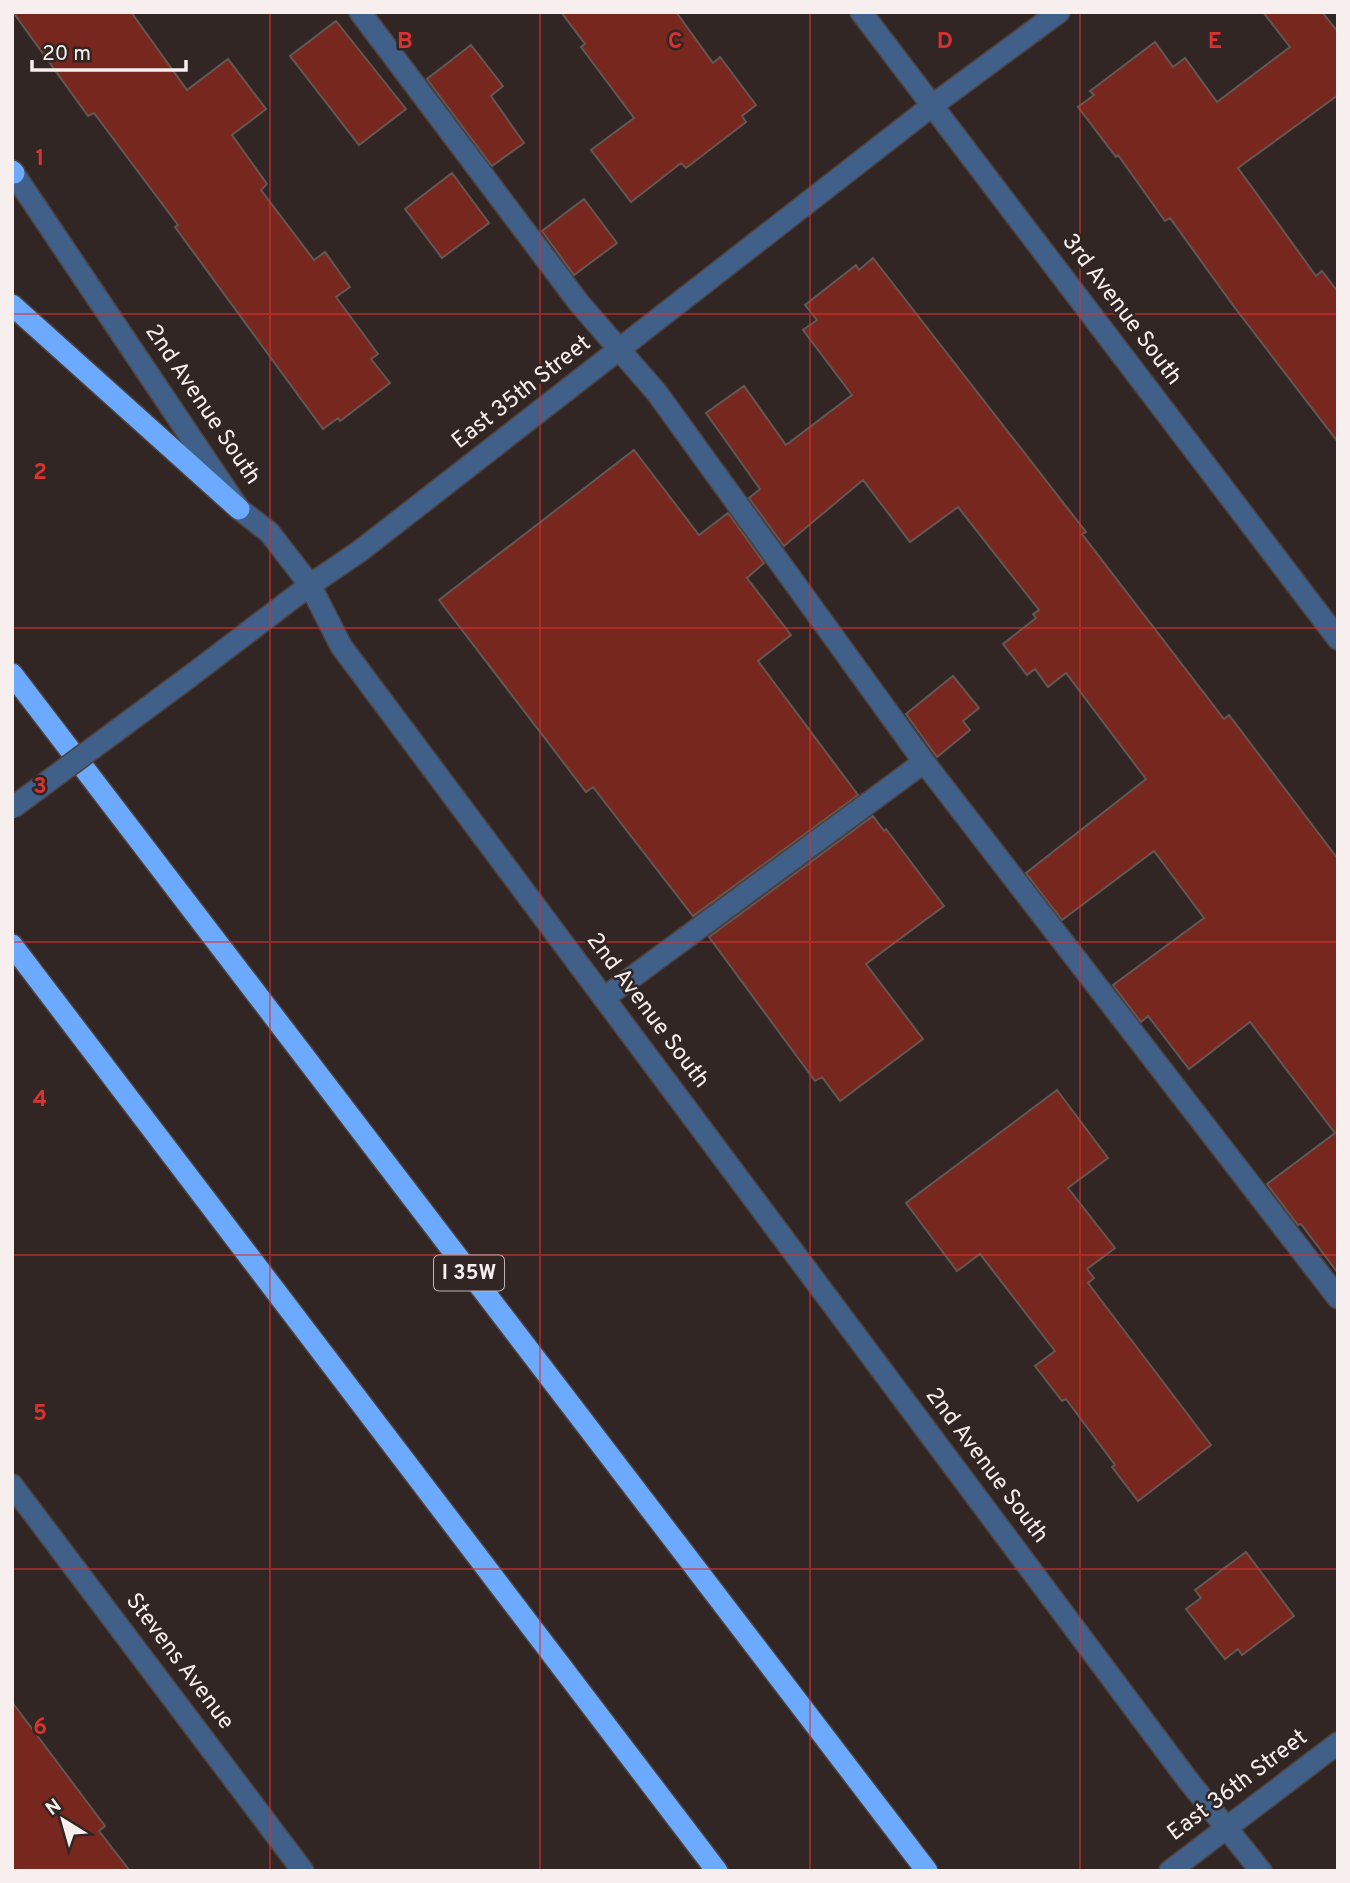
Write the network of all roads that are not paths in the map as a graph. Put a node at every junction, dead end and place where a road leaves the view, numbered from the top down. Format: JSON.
{"nodes":[{"id":1,"x":360,"y":12,"type":"edge"},
{"id":2,"x":861,"y":12,"type":"edge"},
{"id":3,"x":1059,"y":12,"type":"edge"},
{"id":4,"x":933,"y":105,"type":"junction"},
{"id":5,"x":13,"y":172,"type":"edge"},
{"id":6,"x":12,"y":305,"type":"edge"},
{"id":7,"x":620,"y":351,"type":"junction"},
{"id":8,"x":239,"y":509,"type":"junction"},
{"id":9,"x":310,"y":585,"type":"junction"},
{"id":10,"x":1338,"y":639,"type":"edge"},
{"id":11,"x":12,"y":674,"type":"edge"},
{"id":12,"x":923,"y":762,"type":"junction"},
{"id":13,"x":12,"y":808,"type":"edge"},
{"id":14,"x":12,"y":945,"type":"edge"},
{"id":15,"x":604,"y":998,"type":"junction"},
{"id":16,"x":1338,"y":1298,"type":"edge"},
{"id":17,"x":12,"y":1485,"type":"edge"},
{"id":18,"x":1338,"y":1742,"type":"edge"},
{"id":19,"x":1224,"y":1827,"type":"junction"},
{"id":20,"x":303,"y":1871,"type":"edge"},
{"id":21,"x":717,"y":1871,"type":"edge"},
{"id":22,"x":927,"y":1871,"type":"edge"},
{"id":23,"x":1170,"y":1871,"type":"edge"},
{"id":24,"x":1261,"y":1871,"type":"edge"}],
"edges":[{"from":1,"to":7,"type":"street"},
{"from":2,"to":4,"type":"street","name":"3rd Avenue South"},
{"from":3,"to":4,"type":"street","name":"East 35th Street"},
{"from":4,"to":7,"type":"street","name":"East 35th Street"},
{"from":4,"to":10,"type":"street","name":"3rd Avenue South"},
{"from":5,"to":8,"type":"street","name":"2nd Avenue South"},
{"from":6,"to":8,"type":"highway"},
{"from":7,"to":9,"type":"street","name":"East 35th Street"},
{"from":7,"to":12,"type":"street"},
{"from":8,"to":9,"type":"street","name":"2nd Avenue South"},
{"from":9,"to":13,"type":"street","name":"East 35th Street","bridge":true},
{"from":9,"to":15,"type":"street","name":"2nd Avenue South"},
{"from":11,"to":22,"type":"highway","number":"I 35W"},
{"from":12,"to":15,"type":"street"},
{"from":12,"to":16,"type":"street"},
{"from":14,"to":21,"type":"highway"},
{"from":15,"to":19,"type":"street","name":"2nd Avenue South"},
{"from":17,"to":20,"type":"street","name":"Stevens Avenue"},
{"from":18,"to":19,"type":"street","name":"East 36th Street"},
{"from":19,"to":23,"type":"street","name":"East 36th Street"},
{"from":19,"to":24,"type":"street","name":"2nd Avenue South"}]}
